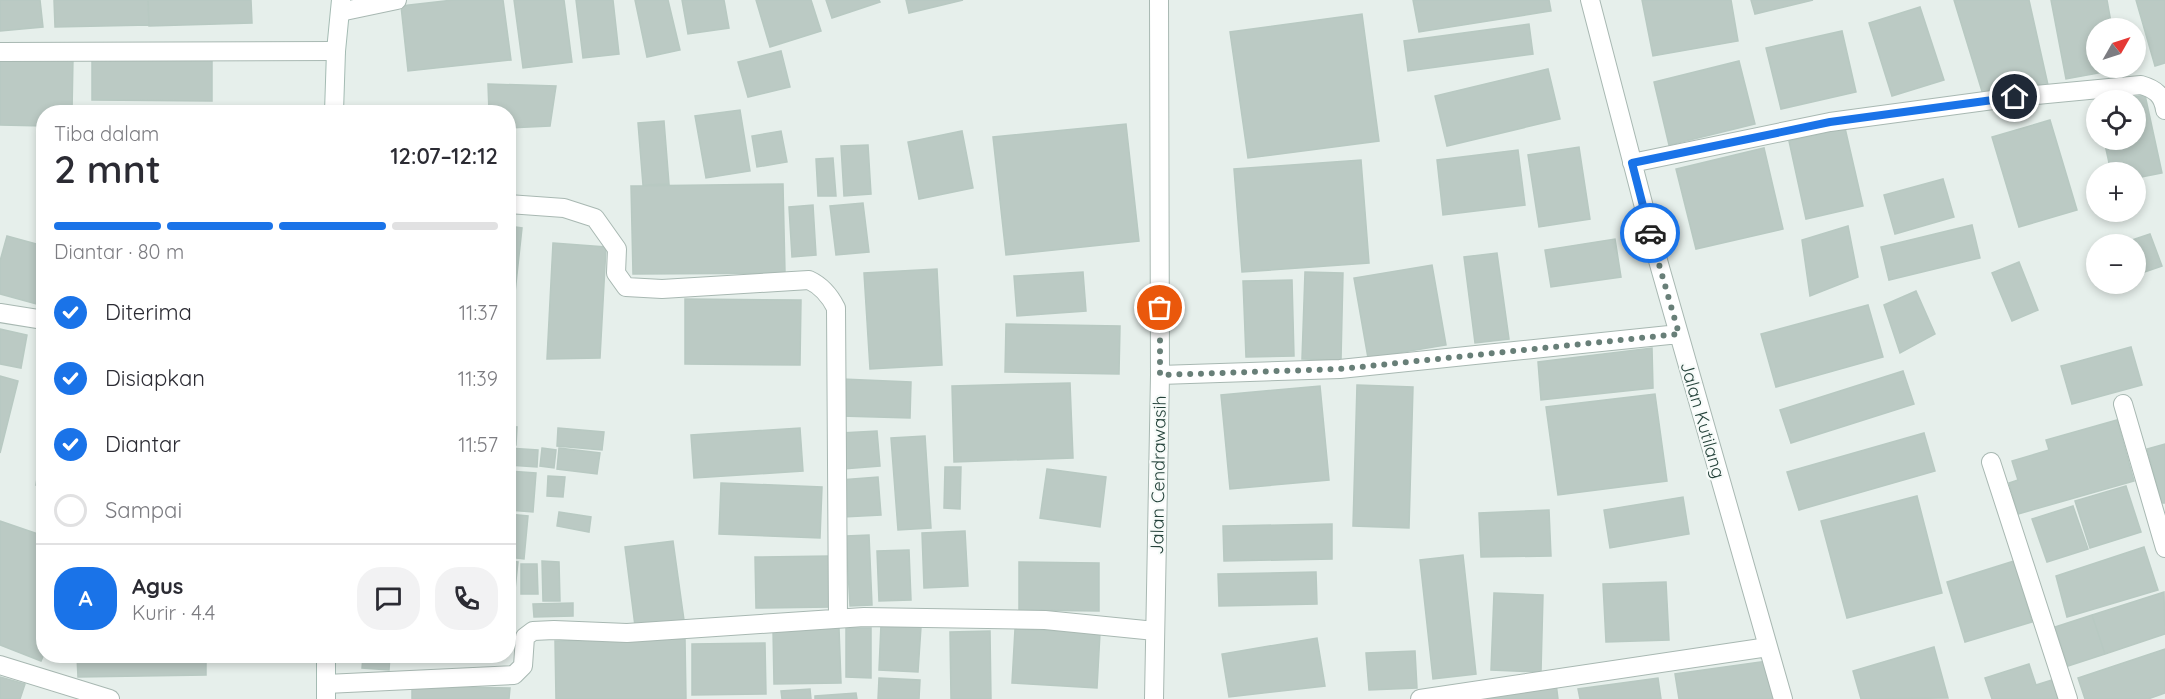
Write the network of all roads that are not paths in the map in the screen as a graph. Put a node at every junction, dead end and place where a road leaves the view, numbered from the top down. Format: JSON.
{"nodes":[{"id":1,"x":397,"y":0,"type":"edge"},
{"id":2,"x":1159,"y":0,"type":"edge"},
{"id":3,"x":1590,"y":0,"type":"edge"},
{"id":4,"x":340,"y":6,"type":"edge"},
{"id":5,"x":336,"y":51,"type":"junction"},
{"id":6,"x":0,"y":52,"type":"edge"},
{"id":7,"x":2164,"y":100,"type":"edge"},
{"id":8,"x":334,"y":105,"type":"edge"},
{"id":9,"x":1632,"y":163,"type":"junction"},
{"id":10,"x":516,"y":205,"type":"edge"},
{"id":11,"x":0,"y":313,"type":"edge"},
{"id":12,"x":36,"y":319,"type":"edge"},
{"id":13,"x":1679,"y":334,"type":"junction"},
{"id":14,"x":1160,"y":375,"type":"junction"},
{"id":15,"x":2123,"y":404,"type":"dead end"},
{"id":16,"x":1991,"y":462,"type":"dead end"},
{"id":17,"x":2165,"y":548,"type":"edge"},
{"id":18,"x":838,"y":618,"type":"junction"},
{"id":19,"x":1155,"y":631,"type":"junction"},
{"id":20,"x":1768,"y":647,"type":"junction"},
{"id":21,"x":326,"y":663,"type":"edge"},
{"id":22,"x":0,"y":665,"type":"edge"},
{"id":23,"x":326,"y":691,"type":"edge"},
{"id":24,"x":110,"y":699,"type":"edge"},
{"id":25,"x":1154,"y":699,"type":"edge"},
{"id":26,"x":1420,"y":699,"type":"edge"},
{"id":27,"x":1784,"y":699,"type":"edge"},
{"id":28,"x":2068,"y":699,"type":"edge"}],
"edges":[{"from":1,"to":4,"type":"street"},
{"from":2,"to":14,"type":"street","name":"Jalan Cendrawasih"},
{"from":3,"to":9,"type":"street","name":"Jalan Kutilang"},
{"from":4,"to":5,"type":"street"},
{"from":5,"to":6,"type":"street"},
{"from":5,"to":8,"type":"street"},
{"from":7,"to":9,"type":"street"},
{"from":9,"to":13,"type":"street","name":"Jalan Kutilang"},
{"from":10,"to":18,"type":"street"},
{"from":11,"to":12,"type":"street"},
{"from":13,"to":14,"type":"street"},
{"from":13,"to":20,"type":"street","name":"Jalan Kutilang"},
{"from":14,"to":19,"type":"street","name":"Jalan Cendrawasih"},
{"from":15,"to":17,"type":"street"},
{"from":16,"to":28,"type":"street"},
{"from":18,"to":19,"type":"street"},
{"from":18,"to":23,"type":"street"},
{"from":19,"to":25,"type":"street","name":"Jalan Cendrawasih"},
{"from":20,"to":26,"type":"street"},
{"from":20,"to":27,"type":"street","name":"Jalan Kutilang"},
{"from":21,"to":23,"type":"street"},
{"from":22,"to":24,"type":"street"}]}
